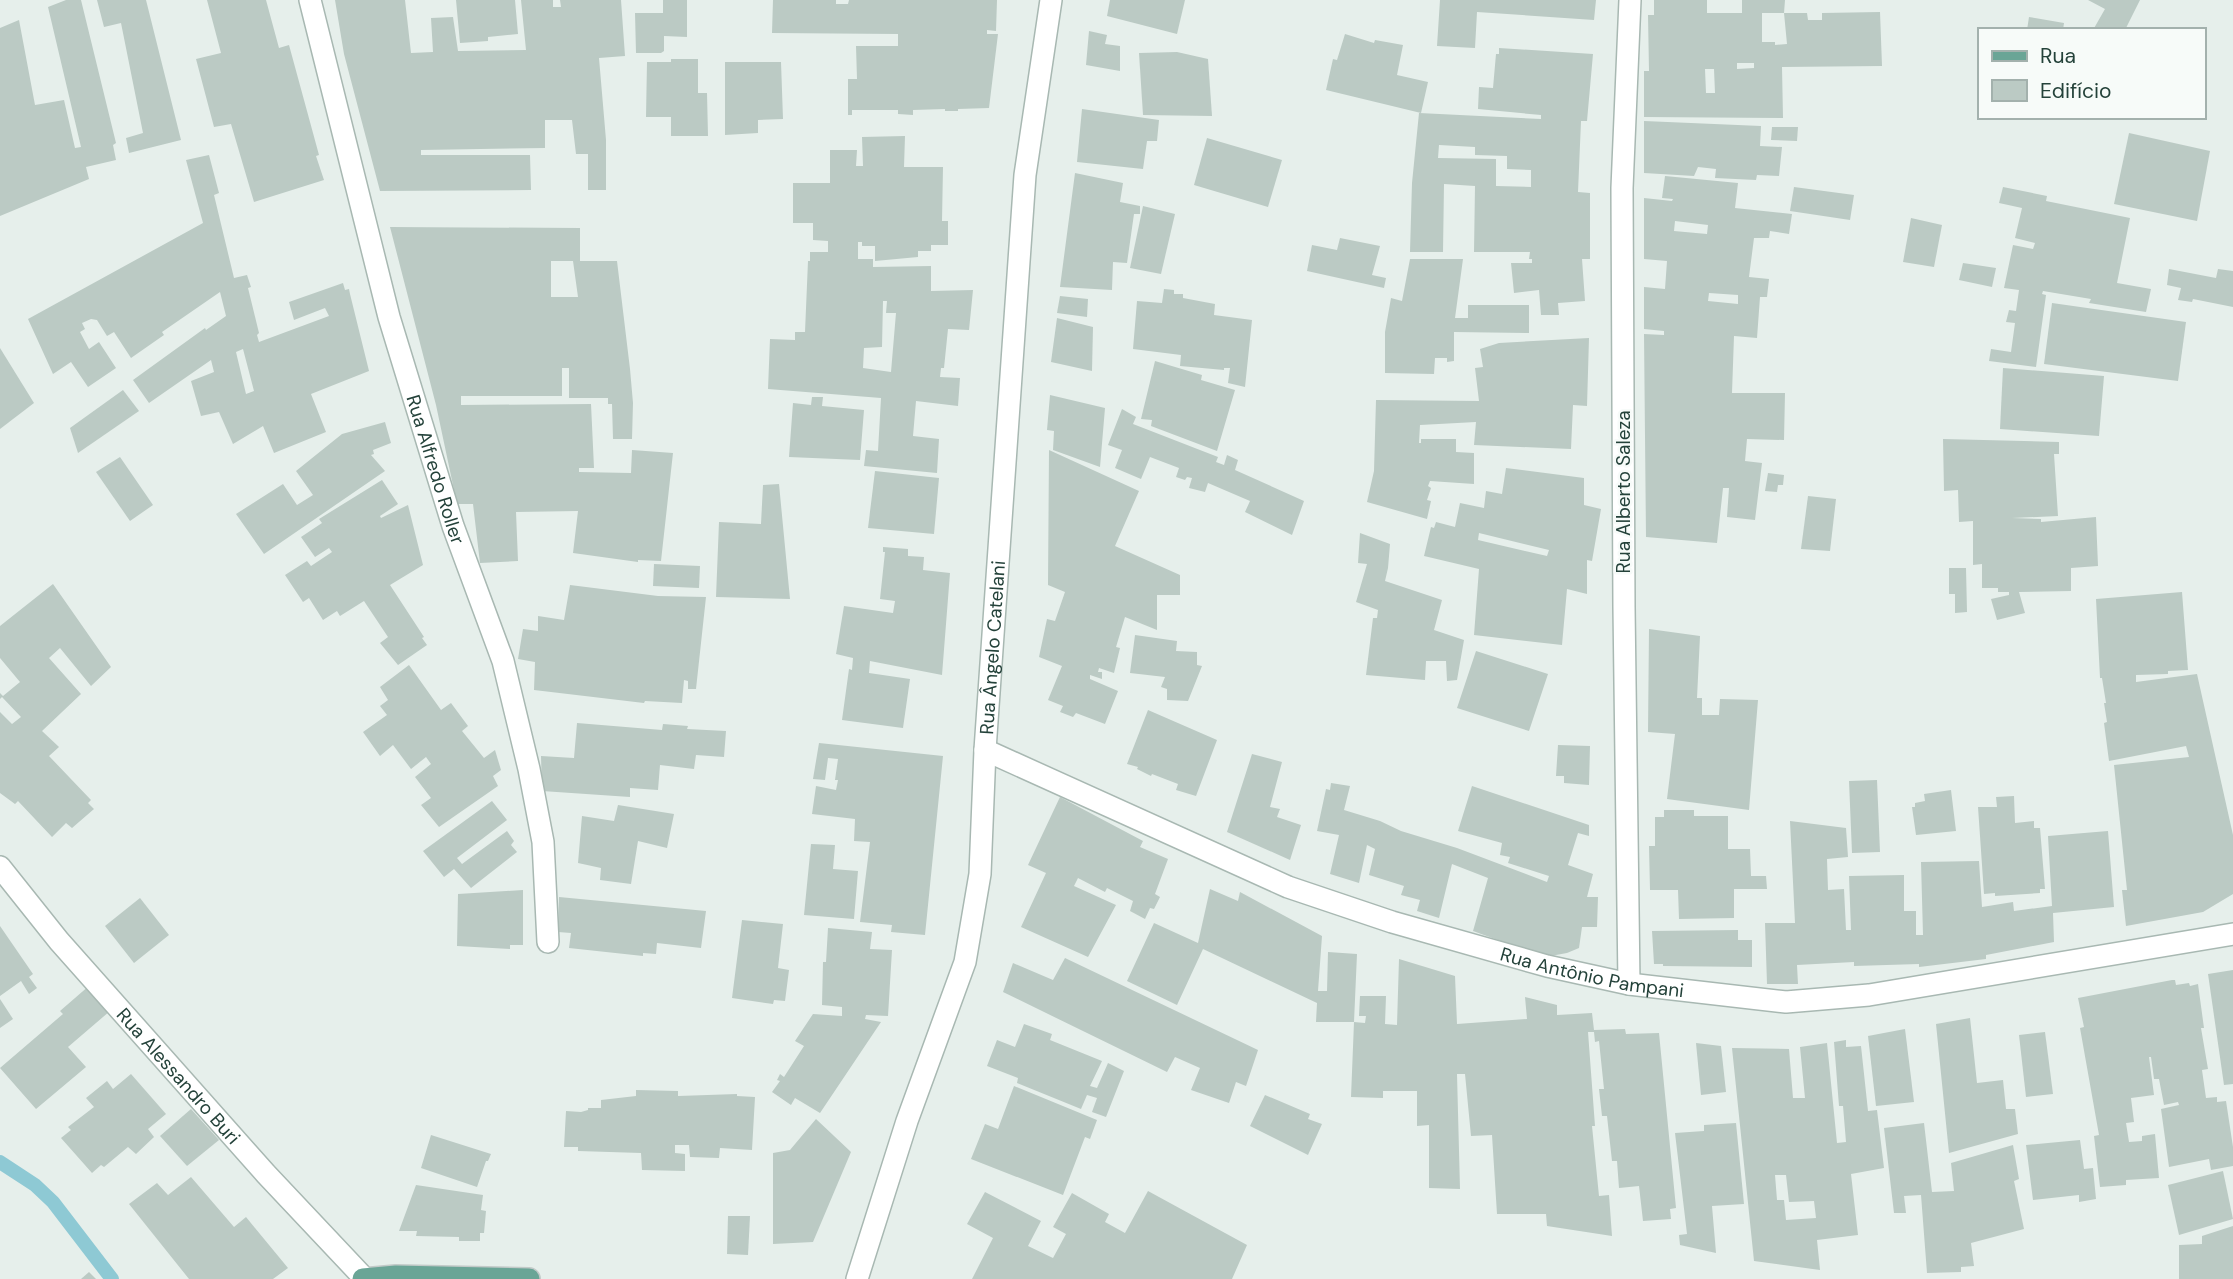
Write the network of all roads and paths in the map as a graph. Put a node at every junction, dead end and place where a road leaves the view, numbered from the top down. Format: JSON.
{"nodes":[{"id":1,"x":310,"y":0,"type":"edge"},
{"id":2,"x":1051,"y":0,"type":"edge"},
{"id":3,"x":1630,"y":0,"type":"edge"},
{"id":4,"x":985,"y":750,"type":"junction"},
{"id":5,"x":0,"y":867,"type":"edge"},
{"id":6,"x":2233,"y":934,"type":"edge"},
{"id":7,"x":548,"y":942,"type":"dead end"},
{"id":8,"x":1629,"y":984,"type":"junction"},
{"id":9,"x":363,"y":1279,"type":"edge"},
{"id":10,"x":529,"y":1279,"type":"edge"},
{"id":11,"x":857,"y":1279,"type":"edge"}],
"edges":[{"from":1,"to":7,"type":"street","name":"Rua Alfredo Roller"},
{"from":2,"to":4,"type":"street","name":"Rua Ângelo Catelani"},
{"from":3,"to":8,"type":"street","name":"Rua Alberto Saleza"},
{"from":4,"to":8,"type":"street","name":"Rua Antônio Pampani"},
{"from":4,"to":11,"type":"street","name":"Rua Ângelo Catelani"},
{"from":5,"to":9,"type":"street","name":"Rua Alessandro Buri"},
{"from":6,"to":8,"type":"street","name":"Rua Antônio Pampani"},
{"from":9,"to":10,"type":"main road"}]}
